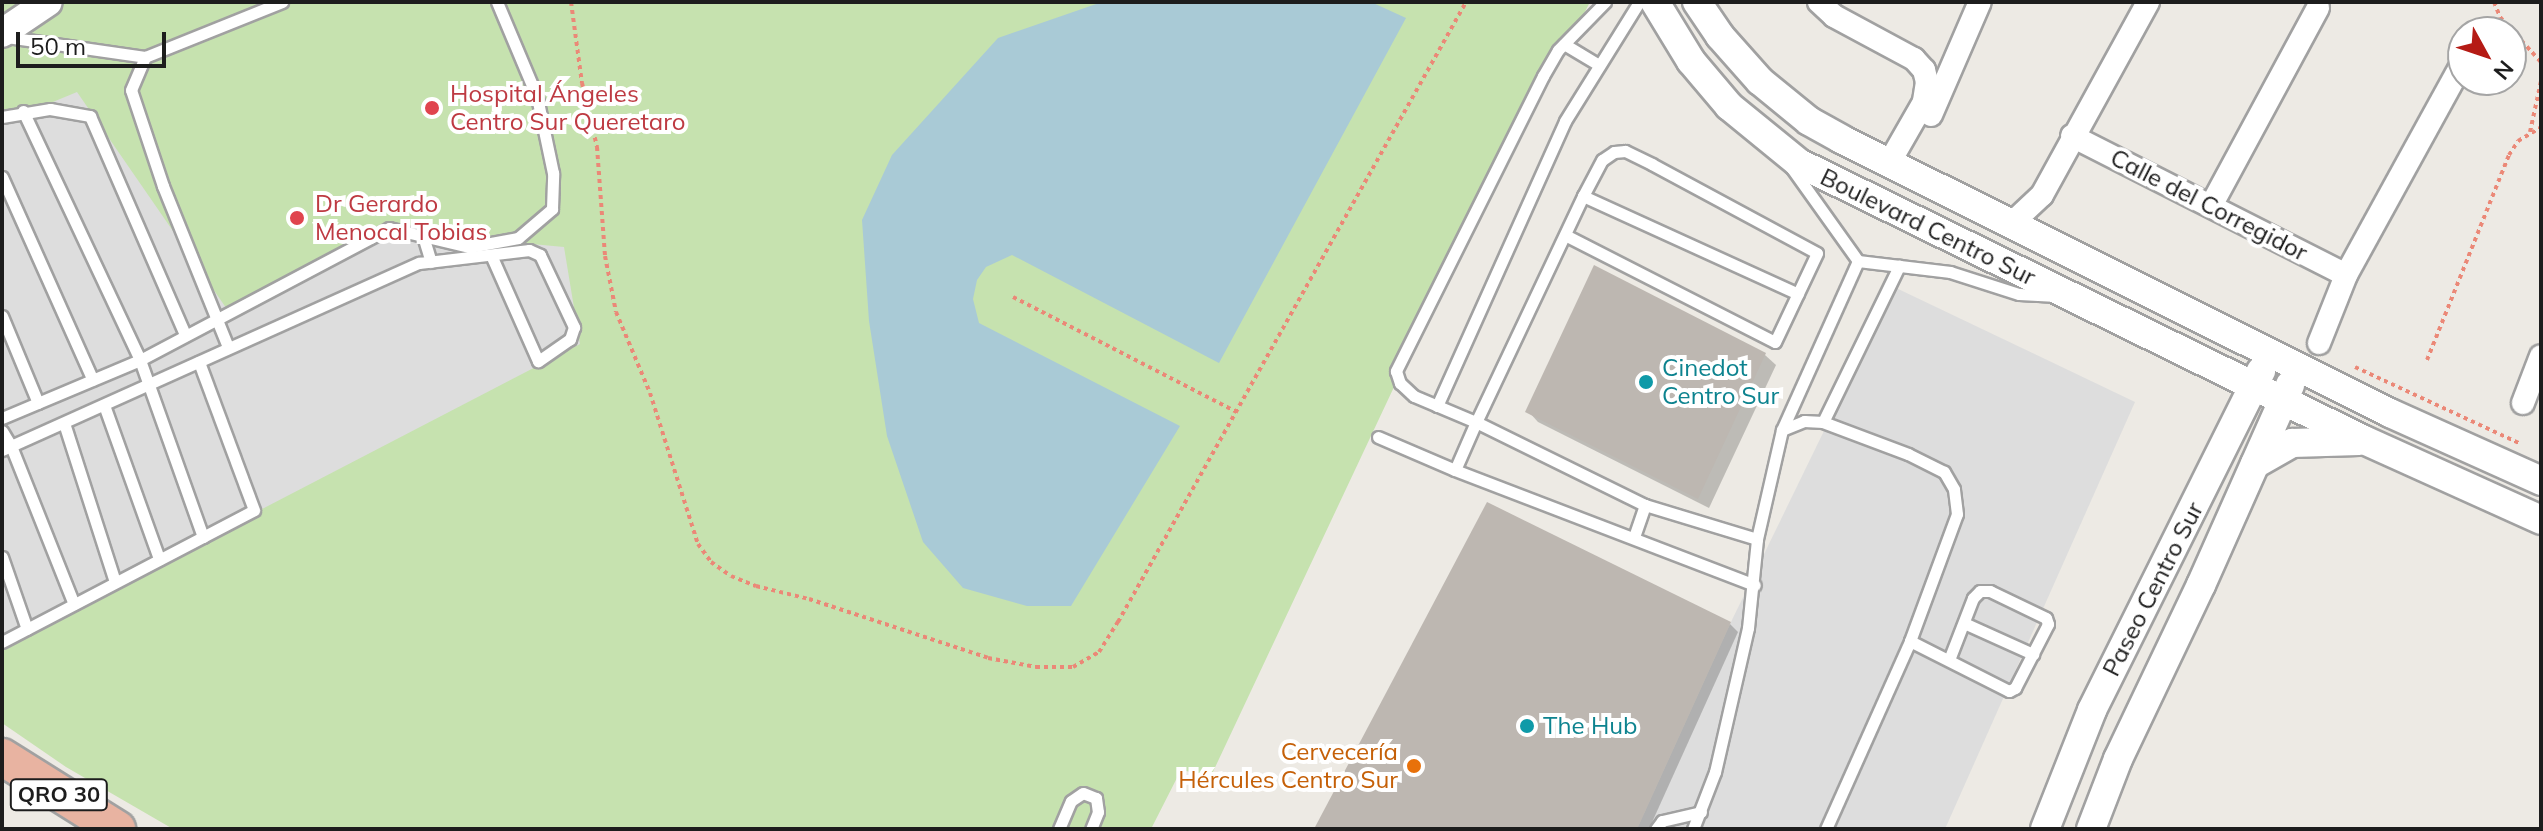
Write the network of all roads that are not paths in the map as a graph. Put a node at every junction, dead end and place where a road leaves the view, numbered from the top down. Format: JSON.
{"nodes":[{"id":1,"x":48,"y":2,"type":"edge"},
{"id":2,"x":282,"y":2,"type":"edge"},
{"id":3,"x":497,"y":2,"type":"edge"},
{"id":4,"x":1605,"y":2,"type":"edge"},
{"id":5,"x":1639,"y":2,"type":"edge"},
{"id":6,"x":1655,"y":2,"type":"edge"},
{"id":7,"x":1697,"y":2,"type":"edge"},
{"id":8,"x":1819,"y":2,"type":"edge"},
{"id":9,"x":1980,"y":2,"type":"edge"},
{"id":10,"x":2148,"y":2,"type":"edge"},
{"id":11,"x":2318,"y":8,"type":"dead end"},
{"id":12,"x":2,"y":35,"type":"edge"},
{"id":13,"x":1564,"y":44,"type":"junction"},
{"id":14,"x":145,"y":57,"type":"junction"},
{"id":15,"x":1599,"y":65,"type":"junction"},
{"id":16,"x":2447,"y":91,"type":"edge"},
{"id":17,"x":23,"y":111,"type":"junction"},
{"id":18,"x":2,"y":117,"type":"edge"},
{"id":19,"x":2072,"y":136,"type":"junction"},
{"id":20,"x":1782,"y":153,"type":"junction"},
{"id":21,"x":1894,"y":166,"type":"junction"},
{"id":22,"x":2,"y":177,"type":"edge"},
{"id":23,"x":2042,"y":195,"type":"junction"},
{"id":24,"x":1583,"y":196,"type":"junction"},
{"id":25,"x":2212,"y":204,"type":"junction"},
{"id":26,"x":2011,"y":224,"type":"junction"},
{"id":27,"x":423,"y":236,"type":"junction"},
{"id":28,"x":1567,"y":236,"type":"junction"},
{"id":29,"x":2041,"y":239,"type":"junction"},
{"id":30,"x":491,"y":255,"type":"junction"},
{"id":31,"x":1858,"y":261,"type":"junction"},
{"id":32,"x":431,"y":262,"type":"junction"},
{"id":33,"x":1899,"y":266,"type":"junction"},
{"id":34,"x":2346,"y":275,"type":"junction"},
{"id":35,"x":1798,"y":294,"type":"junction"},
{"id":36,"x":2073,"y":298,"type":"junction"},
{"id":37,"x":2,"y":316,"type":"edge"},
{"id":38,"x":219,"y":318,"type":"junction"},
{"id":39,"x":185,"y":334,"type":"junction"},
{"id":40,"x":2319,"y":343,"type":"dead end"},
{"id":41,"x":228,"y":347,"type":"junction"},
{"id":42,"x":2270,"y":353,"type":"junction"},
{"id":43,"x":140,"y":360,"type":"junction"},
{"id":44,"x":199,"y":362,"type":"junction"},
{"id":45,"x":2539,"y":365,"type":"edge"},
{"id":46,"x":2298,"y":367,"type":"junction"},
{"id":47,"x":93,"y":380,"type":"junction"},
{"id":48,"x":150,"y":385,"type":"junction"},
{"id":49,"x":2253,"y":386,"type":"junction"},
{"id":50,"x":2283,"y":401,"type":"junction"},
{"id":51,"x":38,"y":403,"type":"junction"},
{"id":52,"x":2523,"y":403,"type":"dead end"},
{"id":53,"x":104,"y":405,"type":"junction"},
{"id":54,"x":1437,"y":406,"type":"junction"},
{"id":55,"x":2,"y":418,"type":"edge"},
{"id":56,"x":2237,"y":421,"type":"junction"},
{"id":57,"x":1476,"y":422,"type":"junction"},
{"id":58,"x":1823,"y":422,"type":"junction"},
{"id":59,"x":64,"y":423,"type":"junction"},
{"id":60,"x":1782,"y":430,"type":"junction"},
{"id":61,"x":2,"y":431,"type":"edge"},
{"id":62,"x":2269,"y":431,"type":"junction"},
{"id":63,"x":1378,"y":437,"type":"dead end"},
{"id":64,"x":2364,"y":440,"type":"junction"},
{"id":65,"x":7,"y":448,"type":"edge"},
{"id":66,"x":2255,"y":464,"type":"junction"},
{"id":67,"x":1455,"y":470,"type":"junction"},
{"id":68,"x":2541,"y":481,"type":"edge"},
{"id":69,"x":1645,"y":505,"type":"junction"},
{"id":70,"x":2541,"y":520,"type":"edge"},
{"id":71,"x":203,"y":537,"type":"junction"},
{"id":72,"x":1634,"y":537,"type":"junction"},
{"id":73,"x":1757,"y":539,"type":"junction"},
{"id":74,"x":2,"y":557,"type":"edge"},
{"id":75,"x":159,"y":559,"type":"junction"},
{"id":76,"x":115,"y":582,"type":"junction"},
{"id":77,"x":1755,"y":585,"type":"junction"},
{"id":78,"x":74,"y":604,"type":"junction"},
{"id":79,"x":1964,"y":623,"type":"junction"},
{"id":80,"x":27,"y":629,"type":"junction"},
{"id":81,"x":1910,"y":641,"type":"junction"},
{"id":82,"x":2,"y":642,"type":"edge"},
{"id":83,"x":2033,"y":654,"type":"junction"},
{"id":84,"x":1949,"y":660,"type":"junction"},
{"id":85,"x":2,"y":757,"type":"edge"},
{"id":86,"x":1701,"y":812,"type":"junction"},
{"id":87,"x":117,"y":829,"type":"edge"},
{"id":88,"x":1059,"y":829,"type":"edge"},
{"id":89,"x":1091,"y":829,"type":"edge"},
{"id":90,"x":1656,"y":829,"type":"edge"},
{"id":91,"x":1693,"y":829,"type":"edge"},
{"id":92,"x":1826,"y":829,"type":"edge"},
{"id":93,"x":2045,"y":829,"type":"edge"},
{"id":94,"x":2091,"y":829,"type":"edge"}],
"edges":[{"from":1,"to":12,"type":"street"},
{"from":2,"to":14,"type":"lane"},
{"from":3,"to":27,"type":"lane"},
{"from":4,"to":13,"type":"lane"},
{"from":5,"to":15,"type":"lane"},
{"from":6,"to":20,"type":"street","name":"Boulevard Centro Sur"},
{"from":7,"to":21,"type":"street","name":"Boulevard Centro Sur"},
{"from":8,"to":21,"type":"street"},
{"from":9,"to":21,"type":"street"},
{"from":10,"to":19,"type":"street"},
{"from":11,"to":25,"type":"street"},
{"from":12,"to":14,"type":"lane"},
{"from":13,"to":15,"type":"lane"},
{"from":13,"to":54,"type":"lane"},
{"from":14,"to":38,"type":"lane"},
{"from":15,"to":54,"type":"lane"},
{"from":16,"to":34,"type":"street"},
{"from":17,"to":18,"type":"lane"},
{"from":17,"to":39,"type":"lane"},
{"from":17,"to":43,"type":"lane"},
{"from":19,"to":23,"type":"street"},
{"from":19,"to":25,"type":"street","name":"Calle del Corregidor"},
{"from":20,"to":31,"type":"lane"},
{"from":20,"to":36,"type":"street","name":"Boulevard Centro Sur"},
{"from":21,"to":26,"type":"street","name":"Boulevard Centro Sur"},
{"from":22,"to":47,"type":"lane"},
{"from":23,"to":26,"type":"street"},
{"from":23,"to":29,"type":"street"},
{"from":24,"to":28,"type":"lane"},
{"from":24,"to":35,"type":"lane"},
{"from":24,"to":35,"type":"lane"},
{"from":25,"to":34,"type":"street","name":"Calle del Corregidor"},
{"from":26,"to":29,"type":"street","name":"Boulevard Centro Sur"},
{"from":27,"to":32,"type":"lane"},
{"from":27,"to":38,"type":"lane"},
{"from":28,"to":35,"type":"lane"},
{"from":28,"to":57,"type":"lane"},
{"from":29,"to":42,"type":"street","name":"Boulevard Centro Sur"},
{"from":30,"to":30,"type":"lane"},
{"from":30,"to":32,"type":"lane"},
{"from":31,"to":33,"type":"lane"},
{"from":31,"to":60,"type":"lane"},
{"from":32,"to":41,"type":"lane"},
{"from":33,"to":36,"type":"lane"},
{"from":33,"to":58,"type":"lane"},
{"from":34,"to":40,"type":"street"},
{"from":36,"to":49,"type":"street","name":"Boulevard Centro Sur"},
{"from":37,"to":51,"type":"lane"},
{"from":38,"to":39,"type":"lane"},
{"from":38,"to":41,"type":"lane"},
{"from":39,"to":43,"type":"lane"},
{"from":41,"to":44,"type":"lane"},
{"from":42,"to":46,"type":"street","name":"Boulevard Centro Sur"},
{"from":42,"to":49,"type":"street","name":"Paseo Centro Sur"},
{"from":43,"to":47,"type":"lane"},
{"from":43,"to":48,"type":"lane"},
{"from":44,"to":48,"type":"lane"},
{"from":44,"to":71,"type":"lane"},
{"from":45,"to":52,"type":"street"},
{"from":46,"to":50,"type":"street","name":"Paseo Centro Sur"},
{"from":46,"to":68,"type":"street","name":"Boulevard Centro Sur"},
{"from":47,"to":51,"type":"lane"},
{"from":48,"to":53,"type":"lane"},
{"from":48,"to":71,"type":"lane"},
{"from":49,"to":50,"type":"street","name":"Boulevard Centro Sur"},
{"from":49,"to":56,"type":"street","name":"Paseo Centro Sur"},
{"from":50,"to":62,"type":"street","name":"Paseo Centro Sur"},
{"from":50,"to":64,"type":"street","name":"Boulevard Centro Sur"},
{"from":51,"to":55,"type":"lane"},
{"from":53,"to":59,"type":"lane"},
{"from":53,"to":75,"type":"lane"},
{"from":54,"to":57,"type":"lane"},
{"from":56,"to":62,"type":"street"},
{"from":56,"to":93,"type":"street","name":"Paseo Centro Sur"},
{"from":57,"to":67,"type":"lane"},
{"from":57,"to":69,"type":"lane"},
{"from":58,"to":60,"type":"lane"},
{"from":58,"to":81,"type":"lane"},
{"from":59,"to":65,"type":"lane"},
{"from":59,"to":76,"type":"lane"},
{"from":60,"to":73,"type":"lane"},
{"from":61,"to":65,"type":"lane"},
{"from":62,"to":66,"type":"street","name":"Paseo Centro Sur"},
{"from":63,"to":67,"type":"lane"},
{"from":64,"to":66,"type":"street"},
{"from":64,"to":70,"type":"street","name":"Boulevard Centro Sur"},
{"from":65,"to":78,"type":"lane"},
{"from":66,"to":94,"type":"street","name":"Paseo Centro Sur"},
{"from":67,"to":72,"type":"lane"},
{"from":69,"to":72,"type":"lane"},
{"from":69,"to":73,"type":"lane"},
{"from":71,"to":75,"type":"lane"},
{"from":72,"to":77,"type":"lane"},
{"from":73,"to":77,"type":"lane"},
{"from":74,"to":80,"type":"lane"},
{"from":75,"to":76,"type":"lane"},
{"from":76,"to":78,"type":"lane"},
{"from":77,"to":86,"type":"lane"},
{"from":78,"to":80,"type":"lane"},
{"from":79,"to":83,"type":"lane"},
{"from":79,"to":83,"type":"lane"},
{"from":79,"to":84,"type":"lane"},
{"from":80,"to":82,"type":"lane"},
{"from":81,"to":84,"type":"lane"},
{"from":81,"to":92,"type":"lane"},
{"from":83,"to":84,"type":"lane"},
{"from":85,"to":87,"type":"highway","number":"QRO 30"},
{"from":86,"to":90,"type":"lane"},
{"from":86,"to":91,"type":"lane"},
{"from":88,"to":89,"type":"lane"}]}
